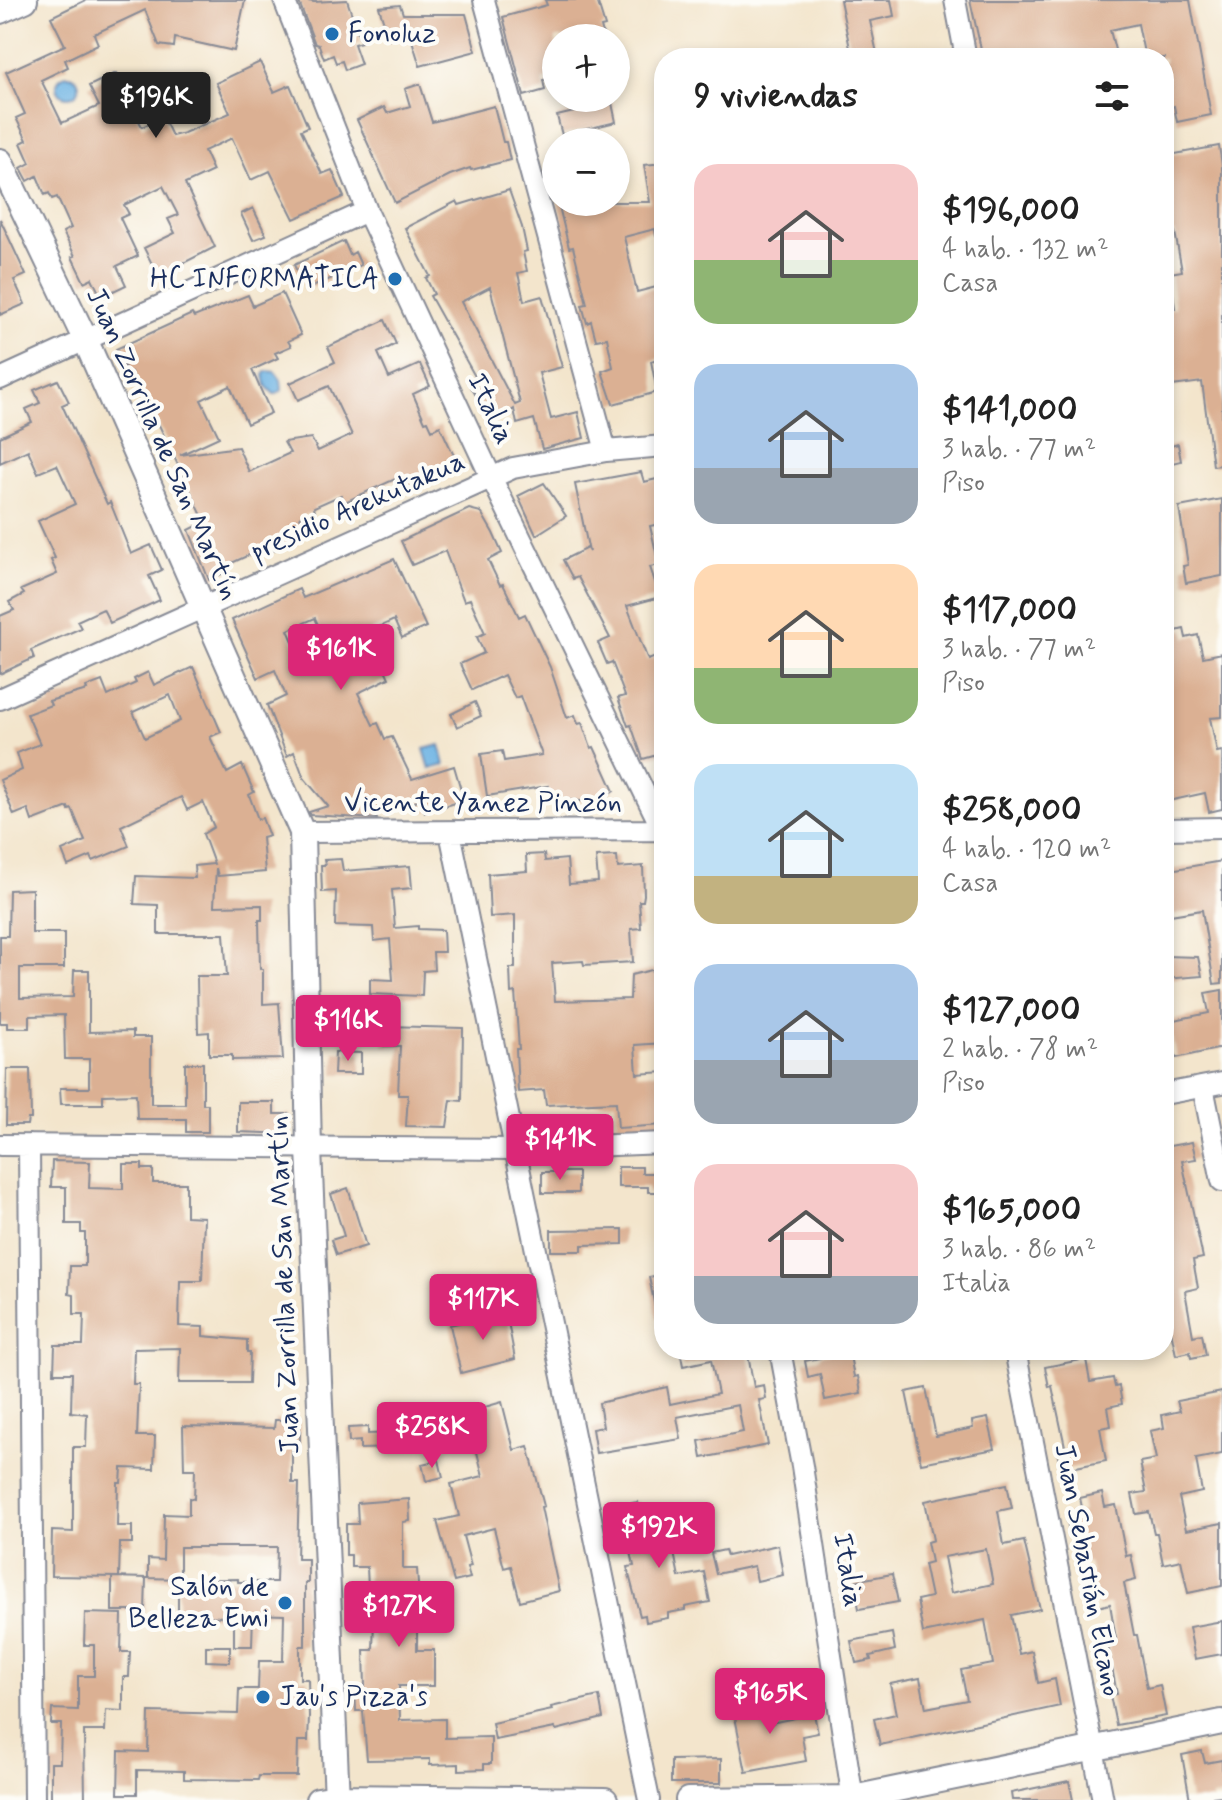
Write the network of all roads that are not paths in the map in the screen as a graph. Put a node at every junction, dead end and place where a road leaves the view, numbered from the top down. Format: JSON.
{"nodes":[{"id":1,"x":25,"y":0,"type":"edge"},
{"id":2,"x":284,"y":0,"type":"edge"},
{"id":3,"x":484,"y":0,"type":"edge"},
{"id":4,"x":955,"y":0,"type":"edge"},
{"id":5,"x":0,"y":11,"type":"edge"},
{"id":6,"x":964,"y":48,"type":"edge"},
{"id":7,"x":0,"y":161,"type":"edge"},
{"id":8,"x":367,"y":211,"type":"junction"},
{"id":9,"x":85,"y":339,"type":"junction"},
{"id":10,"x":0,"y":379,"type":"edge"},
{"id":11,"x":654,"y":447,"type":"edge"},
{"id":12,"x":606,"y":451,"type":"junction"},
{"id":13,"x":491,"y":477,"type":"junction"},
{"id":14,"x":202,"y":608,"type":"junction"},
{"id":15,"x":0,"y":699,"type":"edge"},
{"id":16,"x":654,"y":812,"type":"edge"},
{"id":17,"x":1222,"y":828,"type":"edge"},
{"id":18,"x":1174,"y":829,"type":"edge"},
{"id":19,"x":654,"y":831,"type":"edge"},
{"id":20,"x":302,"y":832,"type":"junction"},
{"id":21,"x":450,"y":832,"type":"junction"},
{"id":22,"x":1213,"y":1085,"type":"edge"},
{"id":23,"x":1174,"y":1092,"type":"edge"},
{"id":24,"x":654,"y":1143,"type":"edge"},
{"id":25,"x":0,"y":1145,"type":"edge"},
{"id":26,"x":29,"y":1145,"type":"junction"},
{"id":27,"x":309,"y":1149,"type":"junction"},
{"id":28,"x":516,"y":1149,"type":"junction"},
{"id":29,"x":1222,"y":1181,"type":"edge"},
{"id":30,"x":782,"y":1360,"type":"edge"},
{"id":31,"x":1017,"y":1360,"type":"edge"},
{"id":32,"x":1222,"y":1722,"type":"edge"},
{"id":33,"x":1093,"y":1747,"type":"junction"},
{"id":34,"x":330,"y":1799,"type":"edge"},
{"id":35,"x":853,"y":1799,"type":"edge"},
{"id":36,"x":34,"y":1800,"type":"edge"},
{"id":37,"x":605,"y":1800,"type":"edge"},
{"id":38,"x":649,"y":1800,"type":"edge"},
{"id":39,"x":688,"y":1800,"type":"edge"},
{"id":40,"x":1103,"y":1800,"type":"edge"}],
"edges":[{"from":1,"to":5,"type":"street"},
{"from":2,"to":8,"type":"street","name":"Italia"},
{"from":3,"to":12,"type":"street"},
{"from":4,"to":6,"type":"street"},
{"from":7,"to":9,"type":"street","name":"Juan Zorrilla de San Martín"},
{"from":8,"to":9,"type":"street"},
{"from":8,"to":13,"type":"street","name":"Italia"},
{"from":9,"to":10,"type":"street"},
{"from":9,"to":14,"type":"street","name":"Juan Zorrilla de San Martín"},
{"from":11,"to":12,"type":"street","name":"presidio Arekutakua"},
{"from":12,"to":13,"type":"street","name":"presidio Arekutakua"},
{"from":13,"to":14,"type":"street","name":"presidio Arekutakua"},
{"from":13,"to":16,"type":"street","name":"Italia"},
{"from":14,"to":15,"type":"street","name":"presidio Arekutakua"},
{"from":14,"to":20,"type":"street","name":"Juan Zorrilla de San Martín"},
{"from":17,"to":18,"type":"street"},
{"from":19,"to":21,"type":"street","name":"Vicente Yanez Pinzón"},
{"from":20,"to":21,"type":"street","name":"Vicente Yanez Pinzón"},
{"from":20,"to":27,"type":"street","name":"Juan Zorrilla de San Martín"},
{"from":21,"to":28,"type":"street"},
{"from":22,"to":23,"type":"street"},
{"from":22,"to":29,"type":"street"},
{"from":24,"to":28,"type":"street"},
{"from":25,"to":26,"type":"street"},
{"from":26,"to":27,"type":"street"},
{"from":26,"to":36,"type":"street"},
{"from":27,"to":28,"type":"street"},
{"from":27,"to":34,"type":"street","name":"Juan Zorrilla de San Martín"},
{"from":28,"to":38,"type":"street"},
{"from":30,"to":35,"type":"street","name":"Italia"},
{"from":31,"to":33,"type":"street","name":"Juan Sebastián Elcano"},
{"from":32,"to":33,"type":"street"},
{"from":33,"to":35,"type":"street"},
{"from":33,"to":40,"type":"street","name":"Juan Sebastián Elcano"},
{"from":34,"to":37,"type":"street"},
{"from":35,"to":39,"type":"street"}]}
